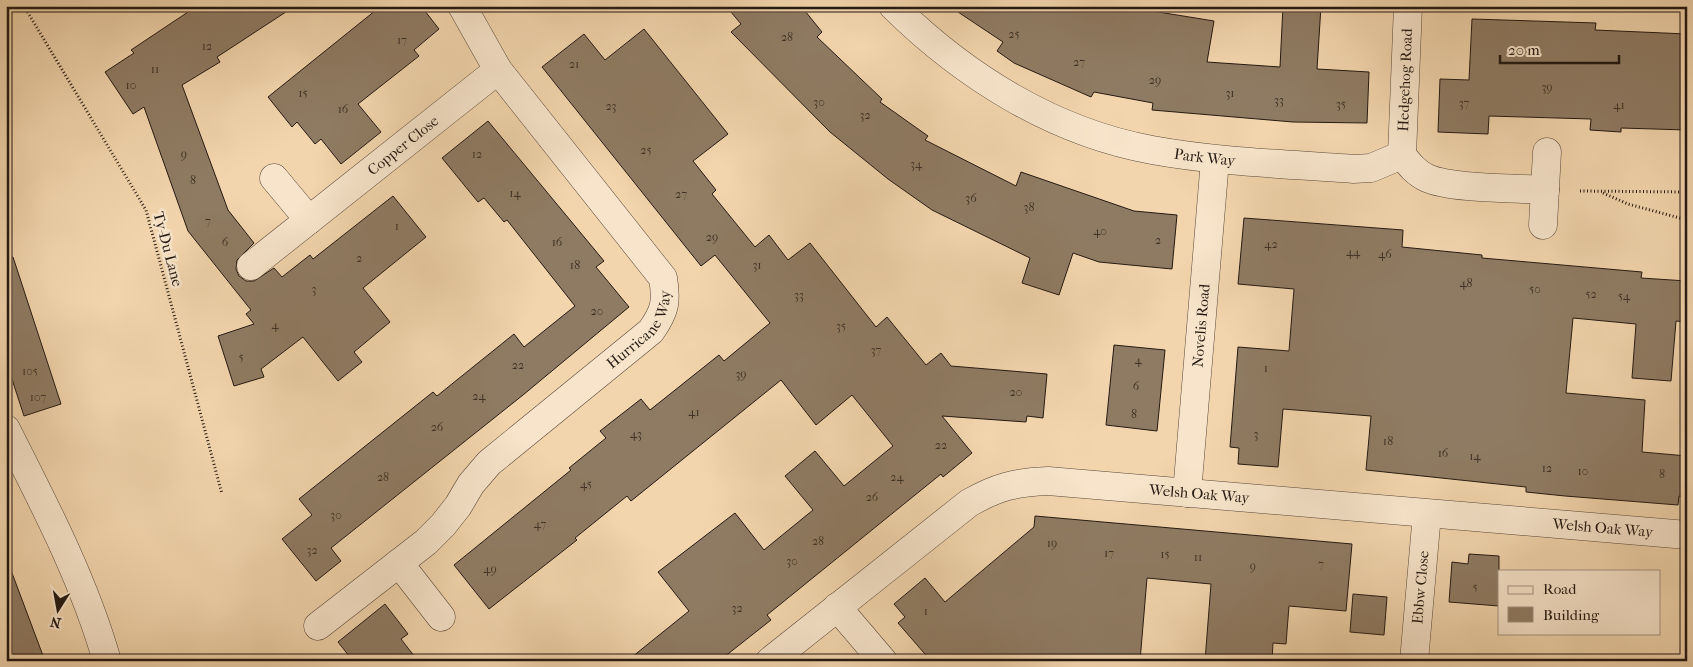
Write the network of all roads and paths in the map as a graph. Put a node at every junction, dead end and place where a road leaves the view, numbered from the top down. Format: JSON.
{"nodes":[{"id":1,"x":24,"y":6,"type":"edge"},
{"id":2,"x":462,"y":6,"type":"edge"},
{"id":3,"x":893,"y":6,"type":"edge"},
{"id":4,"x":1408,"y":6,"type":"edge"},
{"id":5,"x":498,"y":70,"type":"junction"},
{"id":6,"x":1548,"y":152,"type":"dead end"},
{"id":7,"x":1402,"y":155,"type":"junction"},
{"id":8,"x":1216,"y":160,"type":"junction"},
{"id":9,"x":274,"y":178,"type":"dead end"},
{"id":10,"x":1545,"y":190,"type":"junction"},
{"id":11,"x":1600,"y":192,"type":"junction"},
{"id":12,"x":1687,"y":192,"type":"edge"},
{"id":13,"x":309,"y":220,"type":"junction"},
{"id":14,"x":1687,"y":220,"type":"edge"},
{"id":15,"x":1543,"y":226,"type":"dead end"},
{"id":16,"x":251,"y":266,"type":"dead end"},
{"id":17,"x":6,"y":429,"type":"edge"},
{"id":18,"x":1187,"y":493,"type":"junction"},
{"id":19,"x":222,"y":494,"type":"dead end"},
{"id":20,"x":1427,"y":514,"type":"junction"},
{"id":21,"x":1687,"y":535,"type":"edge"},
{"id":22,"x":399,"y":563,"type":"junction"},
{"id":23,"x":837,"y":607,"type":"junction"},
{"id":24,"x":441,"y":618,"type":"dead end"},
{"id":25,"x":318,"y":626,"type":"dead end"},
{"id":26,"x":107,"y":661,"type":"edge"},
{"id":27,"x":770,"y":661,"type":"edge"},
{"id":28,"x":883,"y":661,"type":"edge"},
{"id":29,"x":1414,"y":661,"type":"edge"}],
"edges":[{"from":1,"to":19,"type":"path","name":"Ty-Du Lane"},
{"from":2,"to":5,"type":"street","name":"Hurricane Way"},
{"from":3,"to":8,"type":"street","name":"Park Way"},
{"from":4,"to":7,"type":"street","name":"Hedgehog Road"},
{"from":5,"to":13,"type":"street","name":"Copper Close"},
{"from":5,"to":22,"type":"street","name":"Hurricane Way"},
{"from":6,"to":10,"type":"street"},
{"from":7,"to":8,"type":"street","name":"Park Way"},
{"from":7,"to":10,"type":"street"},
{"from":8,"to":18,"type":"street","name":"Novelis Road"},
{"from":9,"to":13,"type":"street"},
{"from":10,"to":11,"type":"path"},
{"from":10,"to":15,"type":"street"},
{"from":11,"to":12,"type":"path"},
{"from":11,"to":14,"type":"path"},
{"from":13,"to":16,"type":"street","name":"Copper Close"},
{"from":17,"to":26,"type":"street"},
{"from":18,"to":20,"type":"street","name":"Welsh Oak Way"},
{"from":18,"to":23,"type":"street","name":"Welsh Oak Way"},
{"from":20,"to":21,"type":"street","name":"Welsh Oak Way"},
{"from":20,"to":29,"type":"street","name":"Ebbw Close"},
{"from":22,"to":24,"type":"street"},
{"from":22,"to":25,"type":"street","name":"Hurricane Way"},
{"from":23,"to":27,"type":"street","name":"Welsh Oak Way"},
{"from":23,"to":28,"type":"street"}]}
